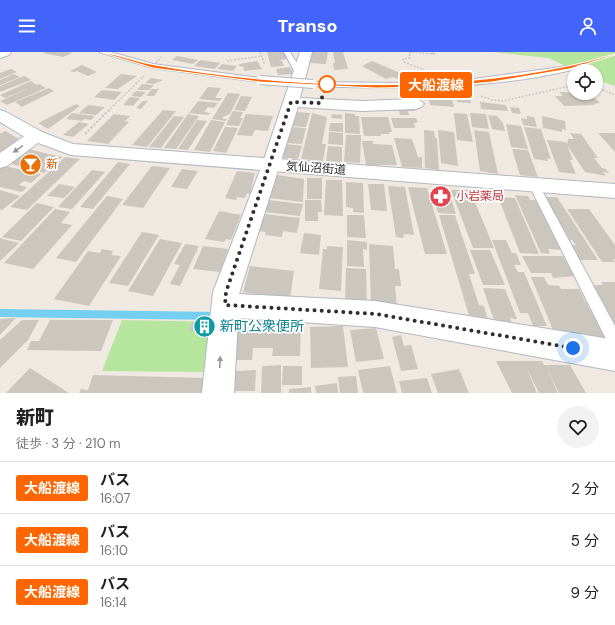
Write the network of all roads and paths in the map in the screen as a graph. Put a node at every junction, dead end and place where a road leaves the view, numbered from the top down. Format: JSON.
{"nodes":[{"id":1,"x":5,"y":52,"type":"edge"},
{"id":2,"x":102,"y":52,"type":"edge"},
{"id":3,"x":287,"y":52,"type":"edge"},
{"id":4,"x":306,"y":52,"type":"edge"},
{"id":5,"x":412,"y":52,"type":"edge"},
{"id":6,"x":431,"y":52,"type":"edge"},
{"id":7,"x":0,"y":54,"type":"edge"},
{"id":8,"x":168,"y":56,"type":"dead end"},
{"id":9,"x":262,"y":56,"type":"dead end"},
{"id":10,"x":222,"y":62,"type":"dead end"},
{"id":11,"x":567,"y":68,"type":"edge"},
{"id":12,"x":300,"y":74,"type":"junction"},
{"id":13,"x":603,"y":90,"type":"edge"},
{"id":14,"x":615,"y":95,"type":"edge"},
{"id":15,"x":291,"y":102,"type":"junction"},
{"id":16,"x":416,"y":104,"type":"dead end"},
{"id":17,"x":0,"y":115,"type":"edge"},
{"id":18,"x":36,"y":136,"type":"junction"},
{"id":19,"x":71,"y":149,"type":"junction"},
{"id":20,"x":0,"y":162,"type":"edge"},
{"id":21,"x":271,"y":165,"type":"junction"},
{"id":22,"x":534,"y":185,"type":"junction"},
{"id":23,"x":615,"y":192,"type":"edge"},
{"id":24,"x":223,"y":318,"type":"junction"},
{"id":25,"x":615,"y":342,"type":"edge"},
{"id":26,"x":615,"y":356,"type":"edge"},
{"id":27,"x":218,"y":393,"type":"edge"}],
"edges":[{"from":1,"to":7,"type":"street"},
{"from":2,"to":11,"type":"lane","bridge":true},
{"from":3,"to":12,"type":"lane"},
{"from":4,"to":12,"type":"street"},
{"from":5,"to":6,"type":"path"},
{"from":8,"to":19,"type":"path","bridge":true},
{"from":9,"to":10,"type":"path"},
{"from":12,"to":15,"type":"street"},
{"from":13,"to":14,"type":"path"},
{"from":15,"to":16,"type":"street"},
{"from":15,"to":21,"type":"street"},
{"from":17,"to":18,"type":"street","name":"気仙沼街道"},
{"from":18,"to":19,"type":"street","name":"気仙沼街道"},
{"from":18,"to":20,"type":"street","one_way":true},
{"from":19,"to":21,"type":"street","name":"気仙沼街道"},
{"from":21,"to":22,"type":"street","name":"気仙沼街道"},
{"from":21,"to":24,"type":"street"},
{"from":22,"to":23,"type":"street","name":"気仙沼街道"},
{"from":22,"to":25,"type":"lane"},
{"from":24,"to":26,"type":"street"},
{"from":27,"to":24,"type":"street","one_way":true}]}
